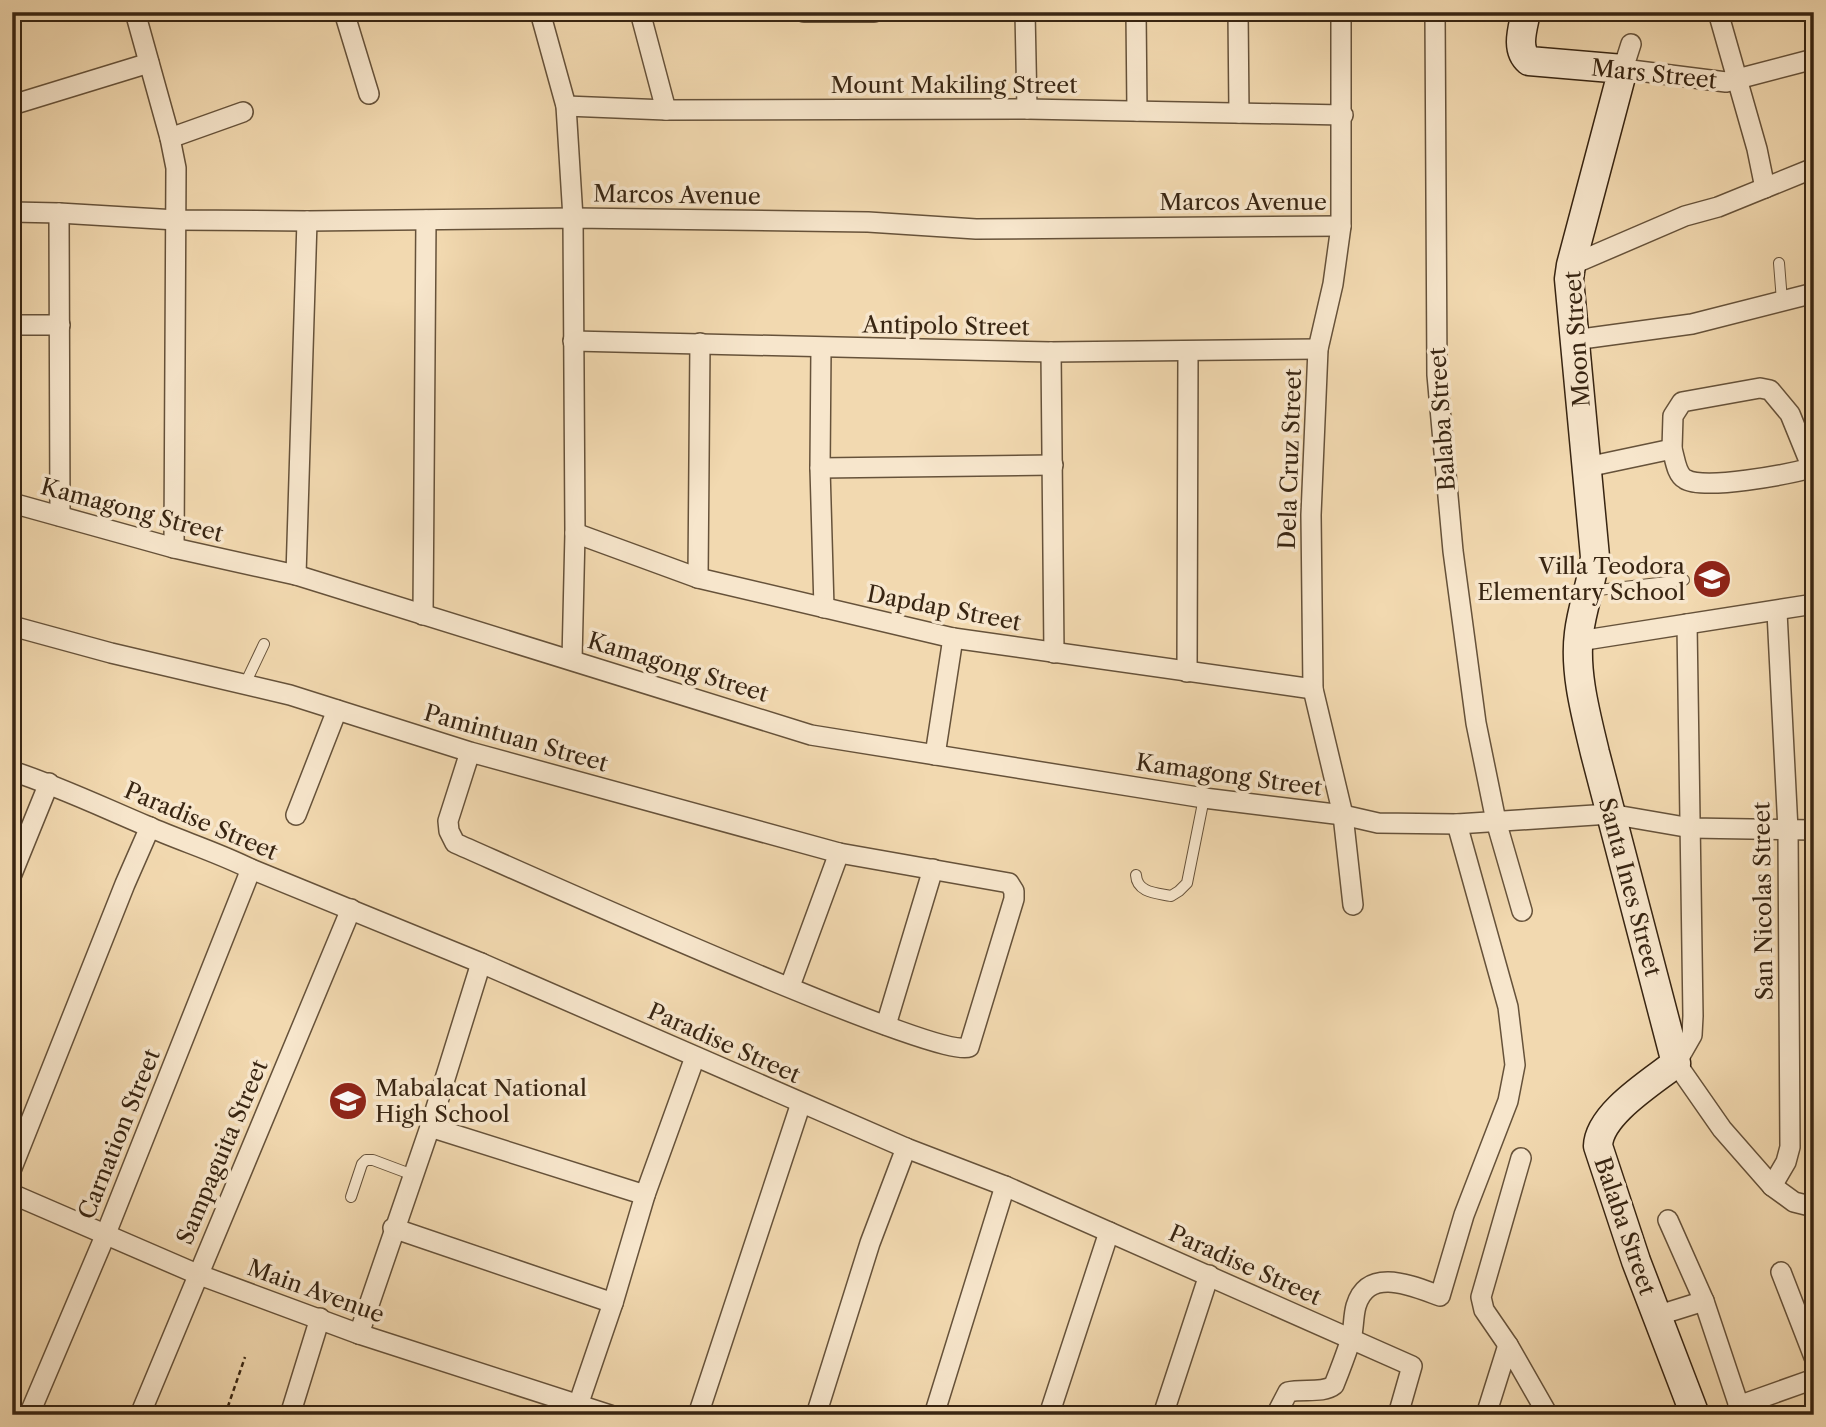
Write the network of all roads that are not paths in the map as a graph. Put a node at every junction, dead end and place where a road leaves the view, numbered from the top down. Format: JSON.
{"nodes":[{"id":1,"x":135,"y":12,"type":"edge"},
{"id":2,"x":344,"y":12,"type":"edge"},
{"id":3,"x":540,"y":12,"type":"edge"},
{"id":4,"x":640,"y":12,"type":"edge"},
{"id":5,"x":804,"y":12,"type":"edge"},
{"id":6,"x":874,"y":12,"type":"edge"},
{"id":7,"x":1025,"y":12,"type":"edge"},
{"id":8,"x":1136,"y":12,"type":"edge"},
{"id":9,"x":1238,"y":12,"type":"edge"},
{"id":10,"x":1341,"y":12,"type":"edge"},
{"id":11,"x":1435,"y":12,"type":"edge"},
{"id":12,"x":1526,"y":12,"type":"edge"},
{"id":13,"x":1718,"y":12,"type":"edge"},
{"id":14,"x":1627,"y":57,"type":"junction"},
{"id":15,"x":1814,"y":59,"type":"edge"},
{"id":16,"x":149,"y":63,"type":"junction"},
{"id":17,"x":1737,"y":80,"type":"junction"},
{"id":18,"x":369,"y":94,"type":"dead end"},
{"id":19,"x":12,"y":105,"type":"edge"},
{"id":20,"x":566,"y":106,"type":"junction"},
{"id":21,"x":1027,"y":109,"type":"junction"},
{"id":22,"x":666,"y":110,"type":"junction"},
{"id":23,"x":1137,"y":111,"type":"junction"},
{"id":24,"x":243,"y":112,"type":"dead end"},
{"id":25,"x":1239,"y":113,"type":"junction"},
{"id":26,"x":1343,"y":116,"type":"junction"},
{"id":27,"x":170,"y":138,"type":"junction"},
{"id":28,"x":1814,"y":168,"type":"edge"},
{"id":29,"x":1765,"y":188,"type":"junction"},
{"id":30,"x":12,"y":212,"type":"edge"},
{"id":31,"x":59,"y":212,"type":"junction"},
{"id":32,"x":573,"y":218,"type":"junction"},
{"id":33,"x":176,"y":220,"type":"junction"},
{"id":34,"x":426,"y":220,"type":"junction"},
{"id":35,"x":307,"y":221,"type":"junction"},
{"id":36,"x":1341,"y":226,"type":"junction"},
{"id":37,"x":1779,"y":263,"type":"dead end"},
{"id":38,"x":1571,"y":265,"type":"junction"},
{"id":39,"x":1814,"y":293,"type":"edge"},
{"id":40,"x":1782,"y":301,"type":"junction"},
{"id":41,"x":12,"y":325,"type":"edge"},
{"id":42,"x":60,"y":325,"type":"junction"},
{"id":43,"x":1574,"y":340,"type":"junction"},
{"id":44,"x":573,"y":341,"type":"junction"},
{"id":45,"x":700,"y":343,"type":"junction"},
{"id":46,"x":821,"y":348,"type":"junction"},
{"id":47,"x":1318,"y":349,"type":"junction"},
{"id":48,"x":1051,"y":352,"type":"junction"},
{"id":49,"x":1188,"y":352,"type":"junction"},
{"id":50,"x":1672,"y":449,"type":"junction"},
{"id":51,"x":1053,"y":466,"type":"junction"},
{"id":52,"x":1587,"y":467,"type":"junction"},
{"id":53,"x":820,"y":468,"type":"junction"},
{"id":54,"x":1812,"y":470,"type":"edge"},
{"id":55,"x":12,"y":503,"type":"edge"},
{"id":56,"x":60,"y":516,"type":"junction"},
{"id":57,"x":575,"y":533,"type":"junction"},
{"id":58,"x":174,"y":548,"type":"junction"},
{"id":59,"x":1595,"y":557,"type":"joint"},
{"id":60,"x":296,"y":575,"type":"junction"},
{"id":61,"x":698,"y":578,"type":"junction"},
{"id":62,"x":1684,"y":580,"type":"dead end"},
{"id":63,"x":1590,"y":591,"type":"junction"},
{"id":64,"x":1814,"y":604,"type":"edge"},
{"id":65,"x":824,"y":608,"type":"junction"},
{"id":66,"x":1777,"y":612,"type":"junction"},
{"id":67,"x":423,"y":614,"type":"junction"},
{"id":68,"x":1686,"y":624,"type":"junction"},
{"id":69,"x":12,"y":626,"type":"edge"},
{"id":70,"x":953,"y":638,"type":"junction"},
{"id":71,"x":1578,"y":641,"type":"junction"},
{"id":72,"x":264,"y":644,"type":"dead end"},
{"id":73,"x":1054,"y":653,"type":"junction"},
{"id":74,"x":572,"y":660,"type":"junction"},
{"id":75,"x":1187,"y":672,"type":"junction"},
{"id":76,"x":245,"y":684,"type":"junction"},
{"id":77,"x":1313,"y":689,"type":"junction"},
{"id":78,"x":338,"y":710,"type":"junction"},
{"id":79,"x":470,"y":752,"type":"junction"},
{"id":80,"x":935,"y":755,"type":"junction"},
{"id":81,"x":12,"y":771,"type":"edge"},
{"id":82,"x":49,"y":783,"type":"junction"},
{"id":83,"x":1204,"y":798,"type":"junction"},
{"id":84,"x":1610,"y":814,"type":"junction"},
{"id":85,"x":1343,"y":815,"type":"junction"},
{"id":86,"x":296,"y":816,"type":"dead end"},
{"id":87,"x":1496,"y":821,"type":"junction"},
{"id":88,"x":1457,"y":824,"type":"junction"},
{"id":89,"x":150,"y":827,"type":"junction"},
{"id":90,"x":1691,"y":828,"type":"junction"},
{"id":91,"x":1788,"y":830,"type":"junction"},
{"id":92,"x":1814,"y":830,"type":"edge"},
{"id":93,"x":839,"y":853,"type":"junction"},
{"id":94,"x":251,"y":869,"type":"junction"},
{"id":95,"x":933,"y":869,"type":"junction"},
{"id":96,"x":12,"y":874,"type":"edge"},
{"id":97,"x":1136,"y":875,"type":"dead end"},
{"id":98,"x":1353,"y":905,"type":"dead end"},
{"id":99,"x":351,"y":909,"type":"junction"},
{"id":100,"x":1522,"y":911,"type":"dead end"},
{"id":101,"x":481,"y":963,"type":"junction"},
{"id":102,"x":790,"y":986,"type":"junction"},
{"id":103,"x":886,"y":1025,"type":"junction"},
{"id":104,"x":695,"y":1057,"type":"junction"},
{"id":105,"x":1676,"y":1063,"type":"junction"},
{"id":106,"x":801,"y":1103,"type":"junction"},
{"id":107,"x":430,"y":1127,"type":"junction"},
{"id":108,"x":906,"y":1148,"type":"junction"},
{"id":109,"x":1521,"y":1158,"type":"dead end"},
{"id":110,"x":12,"y":1168,"type":"edge"},
{"id":111,"x":412,"y":1175,"type":"junction"},
{"id":112,"x":1004,"y":1186,"type":"junction"},
{"id":113,"x":1772,"y":1186,"type":"junction"},
{"id":114,"x":12,"y":1194,"type":"edge"},
{"id":115,"x":645,"y":1195,"type":"junction"},
{"id":116,"x":351,"y":1197,"type":"dead end"},
{"id":117,"x":1814,"y":1207,"type":"edge"},
{"id":118,"x":1668,"y":1220,"type":"dead end"},
{"id":119,"x":393,"y":1228,"type":"junction"},
{"id":120,"x":1109,"y":1232,"type":"junction"},
{"id":121,"x":105,"y":1236,"type":"junction"},
{"id":122,"x":1781,"y":1272,"type":"dead end"},
{"id":123,"x":197,"y":1273,"type":"junction"},
{"id":124,"x":1209,"y":1275,"type":"junction"},
{"id":125,"x":1704,"y":1301,"type":"junction"},
{"id":126,"x":613,"y":1303,"type":"junction"},
{"id":127,"x":1656,"y":1316,"type":"junction"},
{"id":128,"x":320,"y":1318,"type":"junction"},
{"id":129,"x":359,"y":1334,"type":"junction"},
{"id":130,"x":1351,"y":1338,"type":"junction"},
{"id":131,"x":1508,"y":1345,"type":"junction"},
{"id":132,"x":1814,"y":1357,"type":"edge"},
{"id":133,"x":1814,"y":1379,"type":"edge"},
{"id":134,"x":577,"y":1410,"type":"edge"},
{"id":135,"x":1740,"y":1410,"type":"edge"},
{"id":136,"x":29,"y":1415,"type":"edge"},
{"id":137,"x":140,"y":1415,"type":"edge"},
{"id":138,"x":290,"y":1415,"type":"edge"},
{"id":139,"x":610,"y":1415,"type":"edge"},
{"id":140,"x":698,"y":1415,"type":"edge"},
{"id":141,"x":816,"y":1415,"type":"edge"},
{"id":142,"x":934,"y":1415,"type":"edge"},
{"id":143,"x":1049,"y":1415,"type":"edge"},
{"id":144,"x":1163,"y":1415,"type":"edge"},
{"id":145,"x":1276,"y":1415,"type":"edge"},
{"id":146,"x":1398,"y":1415,"type":"edge"},
{"id":147,"x":1486,"y":1415,"type":"edge"},
{"id":148,"x":1548,"y":1415,"type":"edge"},
{"id":149,"x":1695,"y":1415,"type":"edge"}],
"edges":[{"from":1,"to":16,"type":"street"},
{"from":2,"to":18,"type":"street"},
{"from":3,"to":20,"type":"street"},
{"from":4,"to":22,"type":"street"},
{"from":5,"to":6,"type":"street"},
{"from":7,"to":21,"type":"street"},
{"from":8,"to":23,"type":"street"},
{"from":9,"to":25,"type":"street"},
{"from":10,"to":26,"type":"street","name":"Dela Cruz Street"},
{"from":11,"to":87,"type":"street","name":"Balaba Street"},
{"from":12,"to":14,"type":"street","name":"Mars Street"},
{"from":13,"to":17,"type":"street"},
{"from":14,"to":17,"type":"street","name":"Mars Street"},
{"from":14,"to":38,"type":"street","name":"Moon Street"},
{"from":15,"to":17,"type":"street","name":"Mars Street"},
{"from":16,"to":19,"type":"street"},
{"from":16,"to":27,"type":"street"},
{"from":17,"to":29,"type":"street"},
{"from":20,"to":22,"type":"street","name":"Mount Makiling Street"},
{"from":20,"to":32,"type":"street"},
{"from":21,"to":22,"type":"street","name":"Mount Makiling Street"},
{"from":21,"to":23,"type":"street","name":"Mount Makiling Street"},
{"from":23,"to":25,"type":"street","name":"Mount Makiling Street"},
{"from":24,"to":27,"type":"street"},
{"from":25,"to":26,"type":"street","name":"Mount Makiling Street"},
{"from":26,"to":36,"type":"street","name":"Dela Cruz Street"},
{"from":27,"to":33,"type":"street"},
{"from":28,"to":29,"type":"street"},
{"from":29,"to":38,"type":"street"},
{"from":30,"to":31,"type":"street","name":"Marcos Avenue"},
{"from":31,"to":33,"type":"street","name":"Marcos Avenue"},
{"from":31,"to":42,"type":"street"},
{"from":32,"to":34,"type":"street","name":"Marcos Avenue"},
{"from":32,"to":36,"type":"street","name":"Marcos Avenue"},
{"from":32,"to":44,"type":"street"},
{"from":33,"to":35,"type":"street","name":"Marcos Avenue"},
{"from":33,"to":58,"type":"street"},
{"from":34,"to":35,"type":"street","name":"Marcos Avenue"},
{"from":34,"to":67,"type":"street"},
{"from":35,"to":60,"type":"street"},
{"from":36,"to":47,"type":"street","name":"Dela Cruz Street"},
{"from":37,"to":40,"type":"lane"},
{"from":38,"to":43,"type":"street","name":"Moon Street"},
{"from":39,"to":40,"type":"street"},
{"from":40,"to":43,"type":"street"},
{"from":41,"to":42,"type":"street"},
{"from":42,"to":56,"type":"street"},
{"from":43,"to":52,"type":"street","name":"Moon Street"},
{"from":44,"to":45,"type":"street","name":"Antipolo Street"},
{"from":44,"to":57,"type":"street"},
{"from":45,"to":46,"type":"street","name":"Antipolo Street"},
{"from":45,"to":61,"type":"street"},
{"from":46,"to":48,"type":"street","name":"Antipolo Street"},
{"from":46,"to":53,"type":"street"},
{"from":47,"to":49,"type":"street","name":"Antipolo Street"},
{"from":47,"to":77,"type":"street","name":"Dela Cruz Street"},
{"from":48,"to":49,"type":"street","name":"Antipolo Street"},
{"from":48,"to":51,"type":"street"},
{"from":49,"to":75,"type":"street"},
{"from":50,"to":52,"type":"street"},
{"from":50,"to":54,"type":"street"},
{"from":50,"to":54,"type":"street"},
{"from":51,"to":53,"type":"street"},
{"from":51,"to":73,"type":"street"},
{"from":52,"to":59,"type":"street","name":"Moon Street"},
{"from":53,"to":65,"type":"street"},
{"from":55,"to":56,"type":"street","name":"Kamagong Street"},
{"from":56,"to":58,"type":"street","name":"Kamagong Street"},
{"from":57,"to":61,"type":"street","name":"Dapdap Street"},
{"from":57,"to":74,"type":"street"},
{"from":58,"to":60,"type":"street","name":"Kamagong Street"},
{"from":59,"to":63,"type":"street","name":"Santa Ines Street"},
{"from":60,"to":67,"type":"street","name":"Kamagong Street"},
{"from":61,"to":65,"type":"street","name":"Dapdap Street"},
{"from":62,"to":63,"type":"lane"},
{"from":63,"to":71,"type":"street","name":"Santa Ines Street"},
{"from":64,"to":66,"type":"street"},
{"from":65,"to":70,"type":"street","name":"Dapdap Street"},
{"from":66,"to":68,"type":"street"},
{"from":66,"to":91,"type":"street","name":"San Nicolas Street"},
{"from":67,"to":74,"type":"street","name":"Kamagong Street"},
{"from":68,"to":71,"type":"street"},
{"from":68,"to":90,"type":"street"},
{"from":69,"to":76,"type":"street","name":"Pamintuan Street"},
{"from":70,"to":73,"type":"street","name":"Dapdap Street"},
{"from":70,"to":80,"type":"street"},
{"from":71,"to":84,"type":"street","name":"Santa Ines Street"},
{"from":72,"to":76,"type":"lane"},
{"from":73,"to":75,"type":"street","name":"Dapdap Street"},
{"from":74,"to":80,"type":"street","name":"Kamagong Street"},
{"from":75,"to":77,"type":"street","name":"Dapdap Street"},
{"from":76,"to":78,"type":"street","name":"Pamintuan Street"},
{"from":77,"to":85,"type":"street","name":"Dela Cruz Street"},
{"from":78,"to":79,"type":"street","name":"Pamintuan Street"},
{"from":78,"to":86,"type":"street"},
{"from":79,"to":93,"type":"street","name":"Pamintuan Street"},
{"from":79,"to":102,"type":"street"},
{"from":80,"to":83,"type":"street","name":"Kamagong Street"},
{"from":81,"to":82,"type":"street","name":"Paradise Street"},
{"from":82,"to":89,"type":"street","name":"Paradise Street"},
{"from":82,"to":96,"type":"street"},
{"from":83,"to":85,"type":"street","name":"Kamagong Street"},
{"from":83,"to":97,"type":"lane"},
{"from":84,"to":87,"type":"street","name":"Kamagong Street"},
{"from":84,"to":90,"type":"street","name":"Kamagong Street"},
{"from":84,"to":105,"type":"street","name":"Santa Ines Street"},
{"from":85,"to":88,"type":"street","name":"Kamagong Street"},
{"from":85,"to":98,"type":"street","name":"Dela Cruz Street"},
{"from":87,"to":88,"type":"street","name":"Kamagong Street"},
{"from":87,"to":100,"type":"street","name":"Balaba Street"},
{"from":88,"to":130,"type":"street"},
{"from":89,"to":94,"type":"street","name":"Paradise Street"},
{"from":89,"to":110,"type":"street"},
{"from":90,"to":91,"type":"street","name":"Kamagong Street"},
{"from":90,"to":105,"type":"street"},
{"from":91,"to":92,"type":"street","name":"Kamagong Street"},
{"from":91,"to":113,"type":"street","name":"San Nicolas Street"},
{"from":93,"to":95,"type":"street","name":"Pamintuan Street"},
{"from":93,"to":102,"type":"street"},
{"from":94,"to":99,"type":"street","name":"Paradise Street"},
{"from":94,"to":121,"type":"street","name":"Carnation Street"},
{"from":95,"to":103,"type":"street"},
{"from":95,"to":103,"type":"street","name":"Pamintuan Street"},
{"from":99,"to":101,"type":"street","name":"Paradise Street"},
{"from":99,"to":123,"type":"street","name":"Sampaguita Street"},
{"from":101,"to":104,"type":"street","name":"Paradise Street"},
{"from":101,"to":107,"type":"street"},
{"from":102,"to":103,"type":"street"},
{"from":104,"to":106,"type":"street","name":"Paradise Street"},
{"from":104,"to":115,"type":"street"},
{"from":105,"to":113,"type":"street","name":"Santa Ines Street"},
{"from":105,"to":127,"type":"street","name":"Balaba Street"},
{"from":106,"to":108,"type":"street","name":"Paradise Street"},
{"from":106,"to":140,"type":"street"},
{"from":107,"to":111,"type":"street"},
{"from":107,"to":115,"type":"street"},
{"from":108,"to":112,"type":"street","name":"Paradise Street"},
{"from":108,"to":141,"type":"street"},
{"from":109,"to":131,"type":"street"},
{"from":111,"to":116,"type":"lane"},
{"from":111,"to":119,"type":"street"},
{"from":112,"to":120,"type":"street","name":"Paradise Street"},
{"from":112,"to":142,"type":"street"},
{"from":113,"to":117,"type":"street","name":"Santa Ines Street"},
{"from":114,"to":121,"type":"street","name":"Main Avenue"},
{"from":115,"to":126,"type":"street"},
{"from":118,"to":125,"type":"street"},
{"from":119,"to":126,"type":"street"},
{"from":119,"to":129,"type":"street"},
{"from":120,"to":124,"type":"street","name":"Paradise Street"},
{"from":120,"to":143,"type":"street"},
{"from":121,"to":123,"type":"street","name":"Main Avenue"},
{"from":121,"to":136,"type":"street","name":"Carnation Street"},
{"from":122,"to":132,"type":"street"},
{"from":123,"to":128,"type":"street","name":"Main Avenue"},
{"from":123,"to":137,"type":"street","name":"Sampaguita Street"},
{"from":124,"to":130,"type":"street","name":"Paradise Street"},
{"from":124,"to":144,"type":"street"},
{"from":125,"to":127,"type":"street"},
{"from":125,"to":135,"type":"street"},
{"from":126,"to":134,"type":"street"},
{"from":127,"to":149,"type":"street","name":"Balaba Street"},
{"from":128,"to":129,"type":"street","name":"Main Avenue"},
{"from":128,"to":138,"type":"street"},
{"from":129,"to":134,"type":"street","name":"Main Avenue"},
{"from":130,"to":145,"type":"street"},
{"from":130,"to":146,"type":"street","name":"Paradise Street"},
{"from":131,"to":147,"type":"street"},
{"from":131,"to":148,"type":"street"},
{"from":133,"to":135,"type":"street"},
{"from":134,"to":139,"type":"street","name":"Main Avenue"}]}
